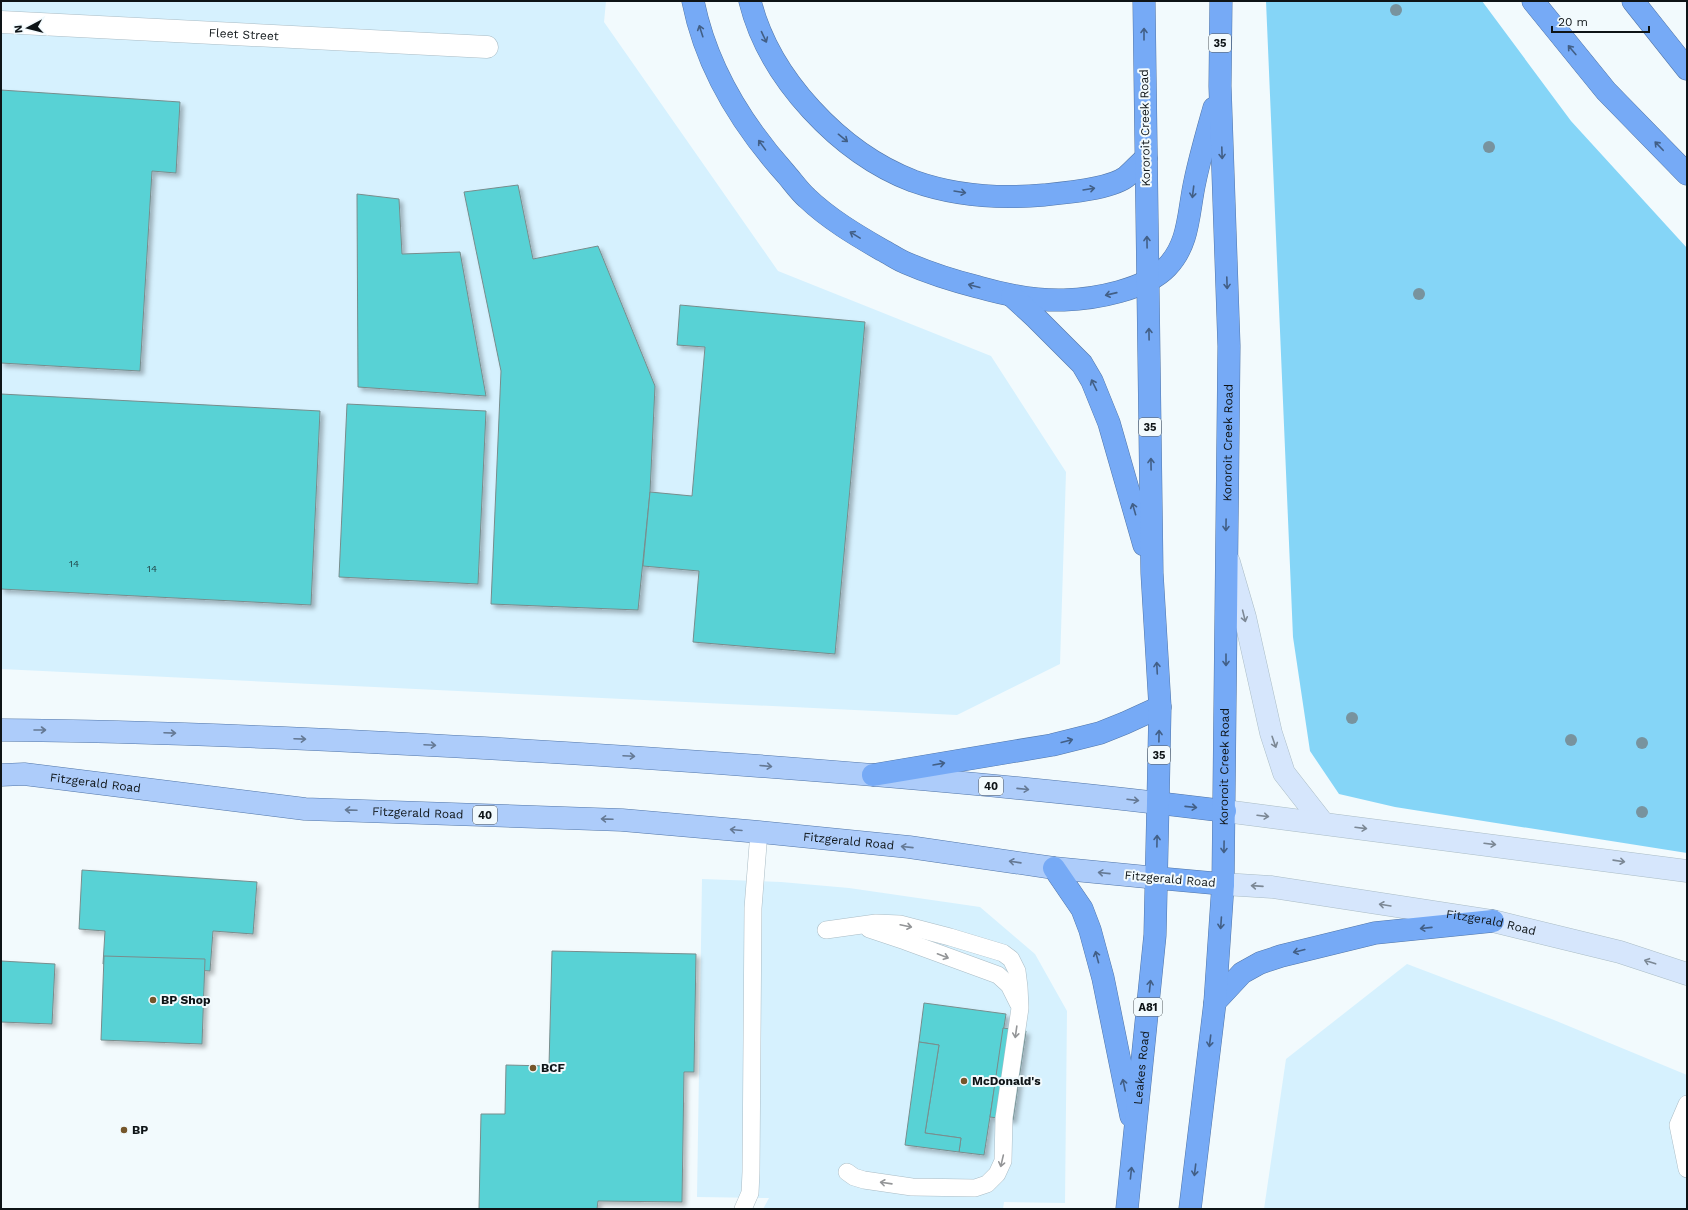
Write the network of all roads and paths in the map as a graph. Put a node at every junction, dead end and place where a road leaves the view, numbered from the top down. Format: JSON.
{"nodes":[{"id":1,"x":693,"y":1,"type":"edge"},
{"id":2,"x":750,"y":1,"type":"edge"},
{"id":3,"x":1144,"y":1,"type":"edge"},
{"id":4,"x":1221,"y":1,"type":"edge"},
{"id":5,"x":1533,"y":1,"type":"edge"},
{"id":6,"x":1632,"y":1,"type":"edge"},
{"id":7,"x":1,"y":22,"type":"edge"},
{"id":8,"x":487,"y":47,"type":"dead end"},
{"id":9,"x":1687,"y":69,"type":"edge"},
{"id":10,"x":1220,"y":86,"type":"junction"},
{"id":11,"x":1146,"y":158,"type":"junction"},
{"id":12,"x":1687,"y":174,"type":"edge"},
{"id":13,"x":1148,"y":281,"type":"junction"},
{"id":14,"x":1012,"y":296,"type":"junction"},
{"id":15,"x":1226,"y":551,"type":"junction"},
{"id":16,"x":1152,"y":573,"type":"junction"},
{"id":17,"x":1160,"y":707,"type":"junction"},
{"id":18,"x":1,"y":730,"type":"edge"},
{"id":19,"x":1,"y":775,"type":"edge"},
{"id":20,"x":873,"y":775,"type":"junction"},
{"id":21,"x":1158,"y":803,"type":"junction"},
{"id":22,"x":1225,"y":810,"type":"junction"},
{"id":23,"x":1323,"y":823,"type":"junction"},
{"id":24,"x":759,"y":832,"type":"junction"},
{"id":25,"x":1054,"y":868,"type":"junction"},
{"id":26,"x":1687,"y":871,"type":"edge"},
{"id":27,"x":1157,"y":878,"type":"junction"},
{"id":28,"x":1223,"y":884,"type":"junction"},
{"id":29,"x":1493,"y":921,"type":"junction"},
{"id":30,"x":854,"y":925,"type":"junction"},
{"id":31,"x":826,"y":930,"type":"dead end"},
{"id":32,"x":1687,"y":974,"type":"edge"},
{"id":33,"x":1215,"y":1002,"type":"junction"},
{"id":34,"x":1020,"y":1008,"type":"junction"},
{"id":35,"x":1687,"y":1104,"type":"edge"},
{"id":36,"x":1135,"y":1136,"type":"junction"},
{"id":37,"x":1687,"y":1169,"type":"edge"},
{"id":38,"x":847,"y":1172,"type":"dead end"},
{"id":39,"x":743,"y":1209,"type":"edge"},
{"id":40,"x":1127,"y":1209,"type":"edge"},
{"id":41,"x":1190,"y":1209,"type":"edge"}],
"edges":[{"from":14,"to":1,"type":"highway","one_way":true},
{"from":2,"to":11,"type":"highway","one_way":true},
{"from":11,"to":3,"type":"highway","name":"Kororoit Creek Road","number":"35","one_way":true},
{"from":4,"to":10,"type":"highway","name":"Kororoit Creek Road","number":"35"},
{"from":12,"to":5,"type":"highway","one_way":true},
{"from":6,"to":9,"type":"highway"},
{"from":7,"to":8,"type":"street","name":"Fleet Street"},
{"from":10,"to":13,"type":"highway","one_way":true},
{"from":10,"to":15,"type":"highway","name":"Kororoit Creek Road","number":"35","one_way":true},
{"from":13,"to":11,"type":"highway","name":"Kororoit Creek Road","number":"35","one_way":true},
{"from":13,"to":14,"type":"highway","one_way":true},
{"from":16,"to":13,"type":"highway","name":"Kororoit Creek Road","number":"35","one_way":true},
{"from":16,"to":14,"type":"highway","one_way":true},
{"from":15,"to":22,"type":"highway","name":"Kororoit Creek Road","number":"35","one_way":true},
{"from":15,"to":23,"type":"main road","one_way":true},
{"from":17,"to":16,"type":"highway","name":"Kororoit Creek Road","number":"35","one_way":true},
{"from":20,"to":17,"type":"highway","one_way":true},
{"from":21,"to":17,"type":"highway","name":"Kororoit Creek Road","number":"35","one_way":true},
{"from":18,"to":20,"type":"main road","number":"40","one_way":true},
{"from":24,"to":19,"type":"main road","name":"Fitzgerald Road","number":"40","one_way":true},
{"from":20,"to":21,"type":"main road","number":"40","one_way":true},
{"from":21,"to":22,"type":"highway","one_way":true},
{"from":27,"to":21,"type":"highway","name":"Kororoit Creek Road","one_way":true},
{"from":22,"to":23,"type":"main road","one_way":true},
{"from":22,"to":28,"type":"highway","name":"Kororoit Creek Road","one_way":true},
{"from":23,"to":26,"type":"main road","one_way":true},
{"from":25,"to":24,"type":"main road","name":"Fitzgerald Road","number":"40","one_way":true},
{"from":24,"to":39,"type":"lane"},
{"from":27,"to":25,"type":"main road","name":"Fitzgerald Road","number":"40","one_way":true},
{"from":36,"to":25,"type":"highway","one_way":true},
{"from":27,"to":28,"type":"highway","name":"Fitzgerald Road"},
{"from":36,"to":27,"type":"highway","name":"Leakes Road","number":"A81","one_way":true},
{"from":29,"to":28,"type":"main road","name":"Fitzgerald Road","one_way":true},
{"from":28,"to":33,"type":"highway","one_way":true},
{"from":32,"to":29,"type":"main road","name":"Fitzgerald Road","one_way":true},
{"from":29,"to":33,"type":"highway","one_way":true},
{"from":30,"to":31,"type":"lane"},
{"from":30,"to":34,"type":"lane","one_way":true},
{"from":30,"to":34,"type":"lane","one_way":true},
{"from":33,"to":41,"type":"highway","one_way":true},
{"from":34,"to":38,"type":"lane","one_way":true},
{"from":35,"to":37,"type":"lane"},
{"from":40,"to":36,"type":"highway","name":"Leakes Road","number":"A81","one_way":true}]}
